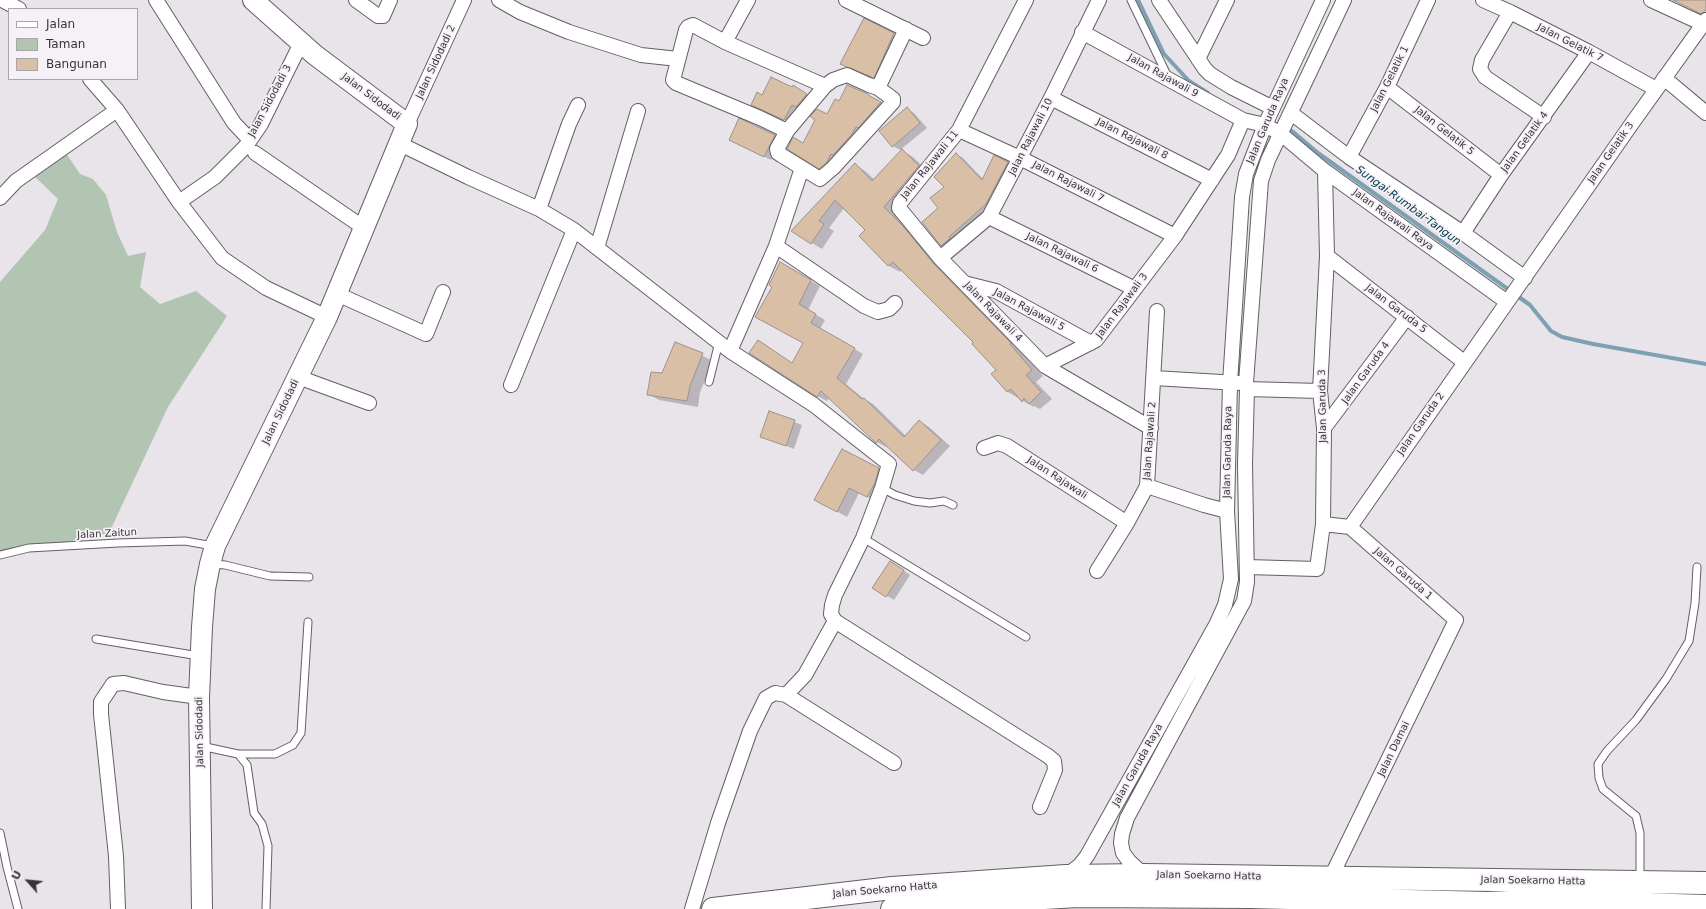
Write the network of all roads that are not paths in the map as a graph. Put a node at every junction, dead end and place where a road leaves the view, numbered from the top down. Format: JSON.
{"nodes":[{"id":1,"x":2,"y":0,"type":"edge"},
{"id":2,"x":156,"y":0,"type":"edge"},
{"id":3,"x":356,"y":0,"type":"edge"},
{"id":4,"x":390,"y":0,"type":"edge"},
{"id":5,"x":464,"y":0,"type":"edge"},
{"id":6,"x":499,"y":0,"type":"edge"},
{"id":7,"x":748,"y":0,"type":"edge"},
{"id":8,"x":846,"y":0,"type":"edge"},
{"id":9,"x":1026,"y":0,"type":"edge"},
{"id":10,"x":1099,"y":0,"type":"edge"},
{"id":11,"x":1131,"y":0,"type":"edge"},
{"id":12,"x":1159,"y":0,"type":"edge"},
{"id":13,"x":1228,"y":0,"type":"edge"},
{"id":14,"x":1323,"y":0,"type":"edge"},
{"id":15,"x":1344,"y":0,"type":"edge"},
{"id":16,"x":1428,"y":0,"type":"edge"},
{"id":17,"x":1483,"y":0,"type":"edge"},
{"id":18,"x":1651,"y":0,"type":"edge"},
{"id":19,"x":862,"y":4,"type":"edge"},
{"id":20,"x":262,"y":5,"type":"edge"},
{"id":21,"x":17,"y":8,"type":"edge"},
{"id":22,"x":1510,"y":12,"type":"junction"},
{"id":23,"x":1704,"y":22,"type":"edge"},
{"id":24,"x":906,"y":29,"type":"junction"},
{"id":25,"x":1082,"y":32,"type":"junction"},
{"id":26,"x":923,"y":38,"type":"dead end"},
{"id":27,"x":725,"y":42,"type":"junction"},
{"id":28,"x":301,"y":43,"type":"junction"},
{"id":29,"x":1589,"y":52,"type":"junction"},
{"id":30,"x":678,"y":59,"type":"junction"},
{"id":31,"x":1198,"y":59,"type":"junction"},
{"id":32,"x":91,"y":80,"type":"edge"},
{"id":33,"x":1170,"y":80,"type":"junction"},
{"id":34,"x":1660,"y":84,"type":"junction"},
{"id":35,"x":825,"y":86,"type":"junction"},
{"id":36,"x":1387,"y":87,"type":"junction"},
{"id":37,"x":878,"y":88,"type":"junction"},
{"id":38,"x":1051,"y":98,"type":"junction"},
{"id":39,"x":578,"y":105,"type":"dead end"},
{"id":40,"x":117,"y":110,"type":"junction"},
{"id":41,"x":638,"y":112,"type":"dead end"},
{"id":42,"x":1706,"y":113,"type":"edge"},
{"id":43,"x":1269,"y":116,"type":"junction"},
{"id":44,"x":1289,"y":117,"type":"junction"},
{"id":45,"x":1544,"y":117,"type":"junction"},
{"id":46,"x":1243,"y":120,"type":"junction"},
{"id":47,"x":408,"y":124,"type":"junction"},
{"id":48,"x":959,"y":130,"type":"junction"},
{"id":49,"x":787,"y":131,"type":"junction"},
{"id":50,"x":1281,"y":134,"type":"junction"},
{"id":51,"x":400,"y":144,"type":"junction"},
{"id":52,"x":252,"y":147,"type":"junction"},
{"id":53,"x":1349,"y":157,"type":"junction"},
{"id":54,"x":1020,"y":158,"type":"junction"},
{"id":55,"x":802,"y":168,"type":"junction"},
{"id":56,"x":1325,"y":171,"type":"junction"},
{"id":57,"x":1501,"y":175,"type":"junction"},
{"id":58,"x":1212,"y":180,"type":"junction"},
{"id":59,"x":0,"y":198,"type":"edge"},
{"id":60,"x":179,"y":202,"type":"junction"},
{"id":61,"x":539,"y":209,"type":"junction"},
{"id":62,"x":989,"y":216,"type":"junction"},
{"id":63,"x":364,"y":228,"type":"junction"},
{"id":64,"x":574,"y":230,"type":"junction"},
{"id":65,"x":1463,"y":233,"type":"junction"},
{"id":66,"x":1175,"y":236,"type":"junction"},
{"id":67,"x":776,"y":246,"type":"junction"},
{"id":68,"x":598,"y":248,"type":"junction"},
{"id":69,"x":1327,"y":256,"type":"junction"},
{"id":70,"x":940,"y":258,"type":"junction"},
{"id":71,"x":964,"y":282,"type":"junction"},
{"id":72,"x":1521,"y":282,"type":"junction"},
{"id":73,"x":1135,"y":289,"type":"junction"},
{"id":74,"x":443,"y":292,"type":"dead end"},
{"id":75,"x":337,"y":294,"type":"junction"},
{"id":76,"x":1013,"y":301,"type":"junction"},
{"id":77,"x":1508,"y":301,"type":"junction"},
{"id":78,"x":895,"y":303,"type":"dead end"},
{"id":79,"x":1157,"y":311,"type":"dead end"},
{"id":80,"x":996,"y":316,"type":"junction"},
{"id":81,"x":327,"y":317,"type":"junction"},
{"id":82,"x":1407,"y":317,"type":"junction"},
{"id":83,"x":719,"y":342,"type":"junction"},
{"id":84,"x":1091,"y":343,"type":"junction"},
{"id":85,"x":730,"y":351,"type":"junction"},
{"id":86,"x":1464,"y":362,"type":"junction"},
{"id":87,"x":1045,"y":366,"type":"junction"},
{"id":88,"x":298,"y":377,"type":"junction"},
{"id":89,"x":1154,"y":378,"type":"junction"},
{"id":90,"x":709,"y":382,"type":"dead end"},
{"id":91,"x":1230,"y":383,"type":"junction"},
{"id":92,"x":511,"y":385,"type":"dead end"},
{"id":93,"x":1247,"y":386,"type":"junction"},
{"id":94,"x":1320,"y":390,"type":"junction"},
{"id":95,"x":370,"y":403,"type":"dead end"},
{"id":96,"x":1151,"y":428,"type":"junction"},
{"id":97,"x":1324,"y":428,"type":"junction"},
{"id":98,"x":984,"y":448,"type":"dead end"},
{"id":99,"x":1147,"y":486,"type":"junction"},
{"id":100,"x":882,"y":488,"type":"junction"},
{"id":101,"x":953,"y":505,"type":"dead end"},
{"id":102,"x":1227,"y":511,"type":"junction"},
{"id":103,"x":1127,"y":523,"type":"junction"},
{"id":104,"x":1323,"y":524,"type":"junction"},
{"id":105,"x":1350,"y":527,"type":"junction"},
{"id":106,"x":863,"y":538,"type":"junction"},
{"id":107,"x":0,"y":555,"type":"edge"},
{"id":108,"x":212,"y":555,"type":"junction"},
{"id":109,"x":1247,"y":567,"type":"junction"},
{"id":110,"x":1697,"y":567,"type":"dead end"},
{"id":111,"x":1097,"y":571,"type":"dead end"},
{"id":112,"x":308,"y":577,"type":"dead end"},
{"id":113,"x":1456,"y":620,"type":"joint"},
{"id":114,"x":835,"y":621,"type":"junction"},
{"id":115,"x":308,"y":622,"type":"dead end"},
{"id":116,"x":1026,"y":638,"type":"dead end"},
{"id":117,"x":96,"y":639,"type":"dead end"},
{"id":118,"x":201,"y":656,"type":"junction"},
{"id":119,"x":786,"y":694,"type":"junction"},
{"id":120,"x":199,"y":697,"type":"junction"},
{"id":121,"x":200,"y":746,"type":"junction"},
{"id":122,"x":238,"y":754,"type":"junction"},
{"id":123,"x":894,"y":763,"type":"dead end"},
{"id":124,"x":1040,"y":807,"type":"dead end"},
{"id":125,"x":0,"y":833,"type":"edge"},
{"id":126,"x":1144,"y":875,"type":"junction"},
{"id":127,"x":1066,"y":876,"type":"junction"},
{"id":128,"x":1331,"y":877,"type":"junction"},
{"id":129,"x":1706,"y":883,"type":"edge"},
{"id":130,"x":1646,"y":890,"type":"junction"},
{"id":131,"x":810,"y":903,"type":"edge"},
{"id":132,"x":1000,"y":904,"type":"edge"},
{"id":133,"x":1322,"y":904,"type":"edge"},
{"id":134,"x":1541,"y":905,"type":"edge"},
{"id":135,"x":1486,"y":906,"type":"edge"},
{"id":136,"x":1706,"y":906,"type":"edge"},
{"id":137,"x":18,"y":909,"type":"edge"},
{"id":138,"x":118,"y":909,"type":"edge"},
{"id":139,"x":202,"y":909,"type":"edge"},
{"id":140,"x":266,"y":909,"type":"edge"},
{"id":141,"x":692,"y":909,"type":"edge"},
{"id":142,"x":713,"y":909,"type":"edge"},
{"id":143,"x":892,"y":909,"type":"edge"}],
"edges":[{"from":1,"to":21,"type":"street"},
{"from":2,"to":52,"type":"street"},
{"from":3,"to":4,"type":"street"},
{"from":5,"to":47,"type":"street","name":"Jalan Sidodadi 2"},
{"from":6,"to":30,"type":"street"},
{"from":7,"to":27,"type":"street"},
{"from":8,"to":19,"type":"street"},
{"from":9,"to":48,"type":"street","name":"Jalan Rajawali 11"},
{"from":10,"to":25,"type":"street","name":"Jalan Rajawali 10"},
{"from":11,"to":33,"type":"lane"},
{"from":12,"to":31,"type":"street"},
{"from":13,"to":31,"type":"street"},
{"from":14,"to":43,"type":"street","name":"Jalan Garuda Raya"},
{"from":15,"to":44,"type":"street","name":"Jalan Garuda Raya"},
{"from":16,"to":36,"type":"street","name":"Jalan Gelatik 1"},
{"from":17,"to":22,"type":"street","name":"Jalan Gelatik 7"},
{"from":18,"to":23,"type":"street"},
{"from":19,"to":24,"type":"street"},
{"from":20,"to":28,"type":"street","name":"Jalan Sidodadi"},
{"from":22,"to":29,"type":"street","name":"Jalan Gelatik 7"},
{"from":22,"to":45,"type":"street"},
{"from":23,"to":34,"type":"street","name":"Jalan Gelatik 3"},
{"from":24,"to":26,"type":"street"},
{"from":24,"to":37,"type":"street"},
{"from":25,"to":33,"type":"street","name":"Jalan Rajawali 9"},
{"from":25,"to":38,"type":"street","name":"Jalan Rajawali 10"},
{"from":27,"to":30,"type":"street"},
{"from":27,"to":35,"type":"street"},
{"from":28,"to":47,"type":"street","name":"Jalan Sidodadi"},
{"from":28,"to":52,"type":"street","name":"Jalan Sidodadi 3"},
{"from":29,"to":34,"type":"street","name":"Jalan Gelatik 7"},
{"from":29,"to":45,"type":"street","name":"Jalan Gelatik 4"},
{"from":30,"to":49,"type":"street"},
{"from":31,"to":43,"type":"street"},
{"from":32,"to":40,"type":"street"},
{"from":33,"to":46,"type":"street","name":"Jalan Rajawali 9"},
{"from":34,"to":42,"type":"street","name":"Jalan Gelatik 7"},
{"from":34,"to":72,"type":"street","name":"Jalan Gelatik 3"},
{"from":35,"to":37,"type":"street"},
{"from":35,"to":49,"type":"street"},
{"from":36,"to":53,"type":"street","name":"Jalan Gelatik 1"},
{"from":36,"to":57,"type":"street","name":"Jalan Gelatik 5"},
{"from":37,"to":55,"type":"street"},
{"from":38,"to":54,"type":"street","name":"Jalan Rajawali 10"},
{"from":38,"to":58,"type":"street","name":"Jalan Rajawali 8"},
{"from":39,"to":61,"type":"street"},
{"from":40,"to":59,"type":"street"},
{"from":40,"to":60,"type":"street"},
{"from":41,"to":68,"type":"street"},
{"from":43,"to":46,"type":"street","name":"Jalan Rajawali 9"},
{"from":43,"to":50,"type":"street","name":"Jalan Rajawali Raya"},
{"from":43,"to":91,"type":"street","name":"Jalan Garuda Raya"},
{"from":44,"to":50,"type":"street","name":"Jalan Garuda Raya"},
{"from":44,"to":53,"type":"street"},
{"from":45,"to":57,"type":"street","name":"Jalan Gelatik 4"},
{"from":46,"to":58,"type":"street","name":"Jalan Rajawali 3"},
{"from":47,"to":51,"type":"street","name":"Jalan Sidodadi"},
{"from":48,"to":54,"type":"street","name":"Jalan Rajawali 7"},
{"from":48,"to":70,"type":"street","name":"Jalan Rajawali 11"},
{"from":49,"to":55,"type":"street"},
{"from":50,"to":56,"type":"street","name":"Jalan Rajawali Raya"},
{"from":50,"to":93,"type":"street","name":"Jalan Garuda Raya"},
{"from":51,"to":61,"type":"street"},
{"from":51,"to":63,"type":"street","name":"Jalan Sidodadi"},
{"from":52,"to":60,"type":"street","name":"Jalan Sidodadi 3"},
{"from":52,"to":63,"type":"street"},
{"from":53,"to":65,"type":"street"},
{"from":54,"to":62,"type":"street","name":"Jalan Rajawali 10"},
{"from":54,"to":66,"type":"street","name":"Jalan Rajawali 7"},
{"from":55,"to":67,"type":"street"},
{"from":56,"to":69,"type":"street","name":"Jalan Garuda 3"},
{"from":56,"to":77,"type":"street","name":"Jalan Rajawali Raya"},
{"from":57,"to":65,"type":"street","name":"Jalan Gelatik 4"},
{"from":58,"to":66,"type":"street","name":"Jalan Rajawali 3"},
{"from":60,"to":81,"type":"street"},
{"from":61,"to":64,"type":"street"},
{"from":62,"to":70,"type":"street","name":"Jalan Rajawali 10"},
{"from":62,"to":73,"type":"street","name":"Jalan Rajawali 6"},
{"from":63,"to":75,"type":"street","name":"Jalan Sidodadi"},
{"from":64,"to":68,"type":"street"},
{"from":64,"to":92,"type":"street"},
{"from":65,"to":72,"type":"street"},
{"from":66,"to":73,"type":"street","name":"Jalan Rajawali 3"},
{"from":67,"to":78,"type":"street"},
{"from":67,"to":85,"type":"street"},
{"from":68,"to":83,"type":"street"},
{"from":69,"to":82,"type":"street","name":"Jalan Garuda 5"},
{"from":69,"to":94,"type":"street","name":"Jalan Garuda 3"},
{"from":70,"to":71,"type":"street","name":"Jalan Rajawali 4"},
{"from":71,"to":76,"type":"street","name":"Jalan Rajawali 5"},
{"from":71,"to":80,"type":"street","name":"Jalan Rajawali 4"},
{"from":72,"to":77,"type":"street","name":"Jalan Gelatik 3"},
{"from":73,"to":84,"type":"street","name":"Jalan Rajawali 3"},
{"from":74,"to":75,"type":"street"},
{"from":75,"to":81,"type":"street","name":"Jalan Sidodadi"},
{"from":76,"to":80,"type":"street"},
{"from":76,"to":84,"type":"street","name":"Jalan Rajawali 5"},
{"from":77,"to":86,"type":"street","name":"Jalan Garuda 2"},
{"from":79,"to":89,"type":"street","name":"Jalan Rajawali 2"},
{"from":80,"to":87,"type":"street","name":"Jalan Rajawali 4"},
{"from":81,"to":88,"type":"street","name":"Jalan Sidodadi"},
{"from":82,"to":86,"type":"street","name":"Jalan Garuda 5"},
{"from":82,"to":97,"type":"street","name":"Jalan Garuda 4"},
{"from":83,"to":85,"type":"street"},
{"from":83,"to":90,"type":"lane"},
{"from":84,"to":87,"type":"street","name":"Jalan Rajawali 3"},
{"from":85,"to":100,"type":"street"},
{"from":86,"to":105,"type":"street","name":"Jalan Garuda 2"},
{"from":87,"to":96,"type":"street"},
{"from":88,"to":95,"type":"street"},
{"from":88,"to":108,"type":"street","name":"Jalan Sidodadi"},
{"from":89,"to":91,"type":"street"},
{"from":89,"to":96,"type":"street","name":"Jalan Rajawali 2"},
{"from":91,"to":93,"type":"street"},
{"from":91,"to":102,"type":"street","name":"Jalan Garuda Raya"},
{"from":93,"to":94,"type":"street"},
{"from":93,"to":109,"type":"street","name":"Jalan Garuda Raya"},
{"from":94,"to":97,"type":"street","name":"Jalan Garuda 3"},
{"from":96,"to":99,"type":"street","name":"Jalan Rajawali 2"},
{"from":97,"to":104,"type":"street","name":"Jalan Garuda 3"},
{"from":98,"to":103,"type":"street","name":"Jalan Rajawali"},
{"from":99,"to":102,"type":"street","name":"Jalan Rajawali 2"},
{"from":99,"to":103,"type":"street"},
{"from":100,"to":101,"type":"lane"},
{"from":100,"to":106,"type":"street"},
{"from":102,"to":127,"type":"street","name":"Jalan Garuda Raya"},
{"from":103,"to":111,"type":"street"},
{"from":104,"to":105,"type":"street"},
{"from":104,"to":109,"type":"street","name":"Jalan Garuda 3"},
{"from":105,"to":113,"type":"street","name":"Jalan Garuda 1"},
{"from":106,"to":114,"type":"street"},
{"from":106,"to":116,"type":"lane"},
{"from":107,"to":108,"type":"lane","name":"Jalan Zaitun"},
{"from":108,"to":112,"type":"lane","name":"Jalan Zaitun"},
{"from":108,"to":118,"type":"street","name":"Jalan Sidodadi"},
{"from":109,"to":126,"type":"street","name":"Jalan Garuda Raya"},
{"from":110,"to":130,"type":"lane"},
{"from":113,"to":128,"type":"street","name":"Jalan Damai"},
{"from":114,"to":119,"type":"street"},
{"from":114,"to":124,"type":"street"},
{"from":115,"to":122,"type":"lane"},
{"from":117,"to":118,"type":"lane"},
{"from":118,"to":120,"type":"street","name":"Jalan Sidodadi"},
{"from":119,"to":123,"type":"street"},
{"from":119,"to":141,"type":"street"},
{"from":120,"to":121,"type":"street","name":"Jalan Sidodadi"},
{"from":120,"to":138,"type":"street"},
{"from":121,"to":122,"type":"lane"},
{"from":121,"to":139,"type":"street","name":"Jalan Sidodadi"},
{"from":122,"to":140,"type":"lane"},
{"from":125,"to":137,"type":"lane"},
{"from":126,"to":127,"type":"main road","name":"Jalan Soekarno Hatta"},
{"from":126,"to":128,"type":"main road","name":"Jalan Soekarno Hatta"},
{"from":127,"to":131,"type":"main road","name":"Jalan Soekarno Hatta"},
{"from":128,"to":130,"type":"main road","name":"Jalan Soekarno Hatta"},
{"from":129,"to":130,"type":"main road","name":"Jalan Soekarno Hatta"},
{"from":130,"to":134,"type":"main road","name":"Jalan Soekarno Hatta"},
{"from":130,"to":136,"type":"main road","name":"Jalan Soekarno Hatta"},
{"from":131,"to":142,"type":"main road","name":"Jalan Soekarno Hatta"},
{"from":132,"to":133,"type":"main road","name":"Jalan Soekarno Hatta"},
{"from":132,"to":143,"type":"main road","name":"Jalan Soekarno Hatta"},
{"from":133,"to":135,"type":"main road","name":"Jalan Soekarno Hatta"},
{"from":134,"to":135,"type":"main road","name":"Jalan Soekarno Hatta"}]}
